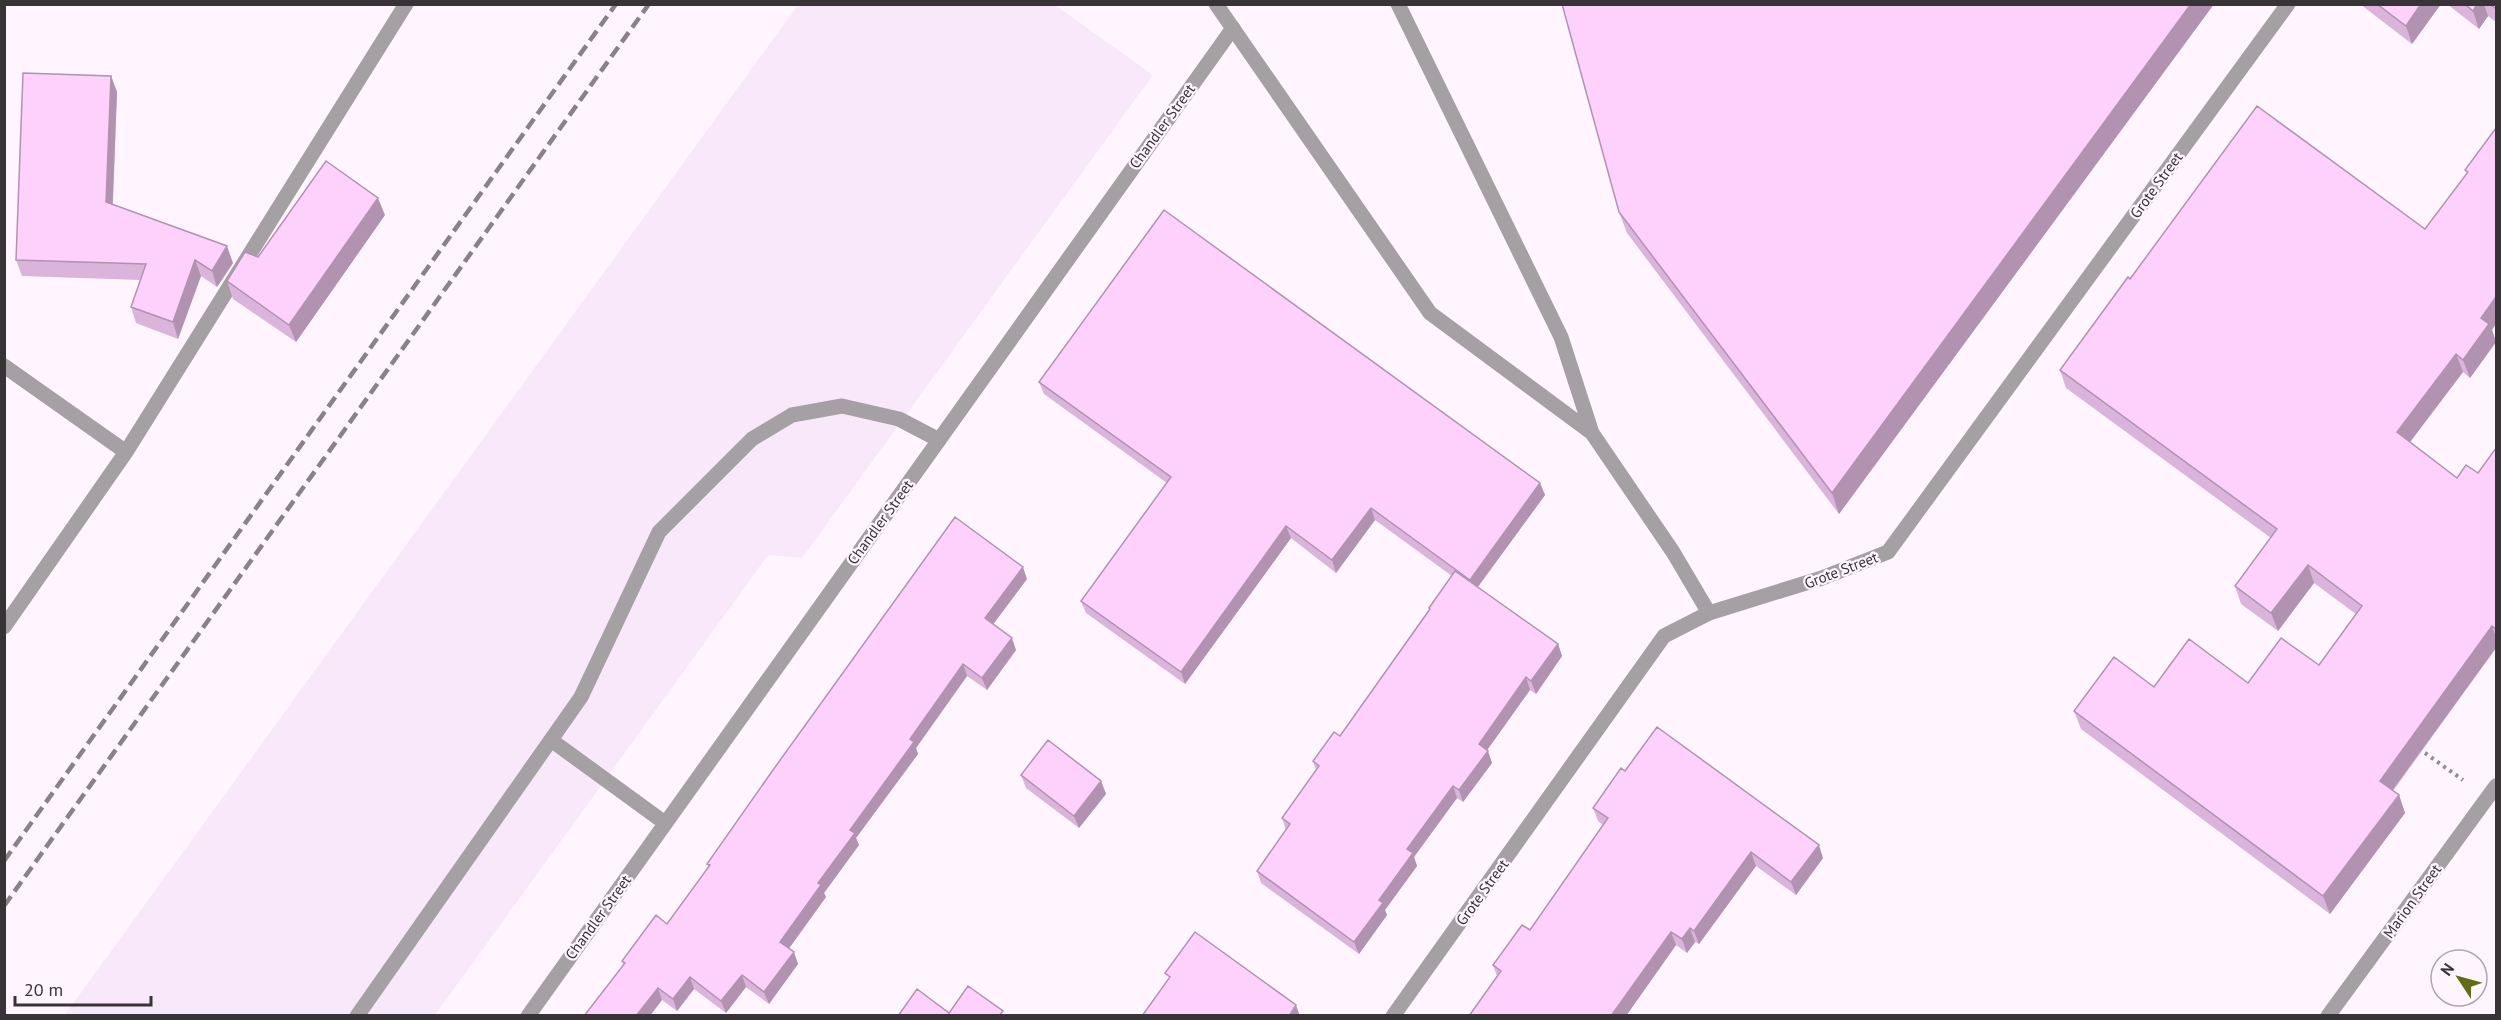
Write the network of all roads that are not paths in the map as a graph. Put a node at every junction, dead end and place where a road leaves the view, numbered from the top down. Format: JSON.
{"nodes":[{"id":1,"x":406,"y":4,"type":"edge"},
{"id":2,"x":1216,"y":4,"type":"edge"},
{"id":3,"x":1398,"y":4,"type":"edge"},
{"id":4,"x":2288,"y":4,"type":"edge"},
{"id":5,"x":1233,"y":28,"type":"junction"},
{"id":6,"x":4,"y":366,"type":"edge"},
{"id":7,"x":1592,"y":433,"type":"junction"},
{"id":8,"x":939,"y":440,"type":"junction"},
{"id":9,"x":126,"y":452,"type":"junction"},
{"id":10,"x":1709,"y":613,"type":"junction"},
{"id":11,"x":4,"y":627,"type":"edge"},
{"id":12,"x":551,"y":740,"type":"junction"},
{"id":13,"x":2496,"y":786,"type":"edge"},
{"id":14,"x":665,"y":823,"type":"junction"},
{"id":15,"x":357,"y":1016,"type":"edge"},
{"id":16,"x":528,"y":1016,"type":"edge"},
{"id":17,"x":1393,"y":1016,"type":"edge"},
{"id":18,"x":2328,"y":1016,"type":"edge"}],
"edges":[{"from":1,"to":9,"type":"street"},
{"from":2,"to":5,"type":"street"},
{"from":3,"to":7,"type":"street"},
{"from":4,"to":10,"type":"street","name":"Grote Street"},
{"from":5,"to":7,"type":"street"},
{"from":5,"to":8,"type":"street","name":"Chandler Street"},
{"from":6,"to":9,"type":"street"},
{"from":7,"to":10,"type":"street"},
{"from":8,"to":12,"type":"street"},
{"from":8,"to":14,"type":"street","name":"Chandler Street"},
{"from":9,"to":11,"type":"street"},
{"from":10,"to":17,"type":"street","name":"Grote Street"},
{"from":12,"to":14,"type":"street"},
{"from":12,"to":15,"type":"street"},
{"from":13,"to":18,"type":"street","name":"Marion Street"},
{"from":14,"to":16,"type":"street","name":"Chandler Street"}]}
